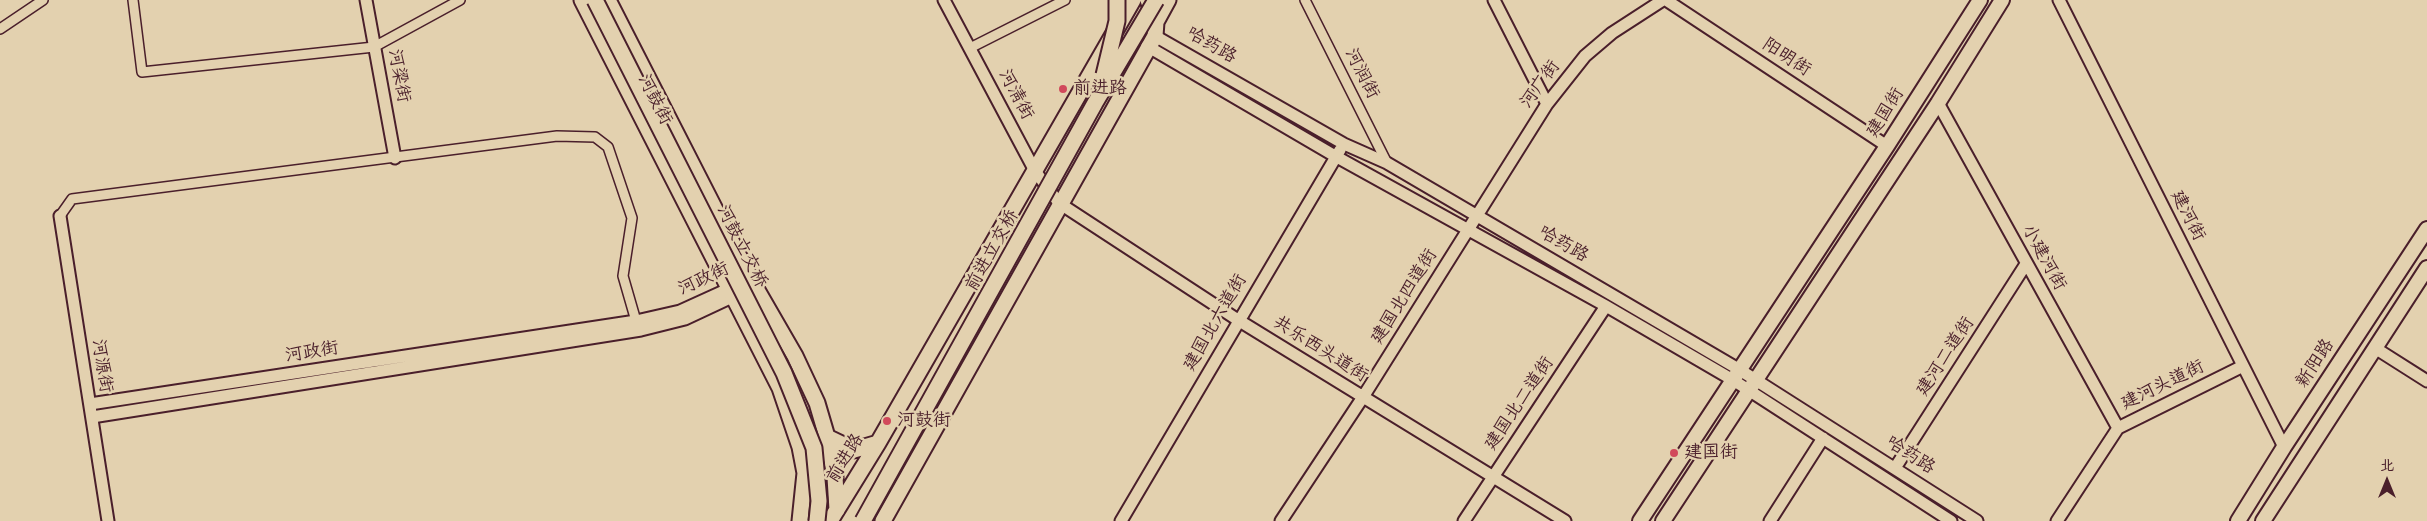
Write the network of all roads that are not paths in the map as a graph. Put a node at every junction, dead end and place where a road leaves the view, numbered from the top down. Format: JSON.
{"nodes":[{"id":1,"x":43,"y":0,"type":"edge"},
{"id":2,"x":133,"y":0,"type":"edge"},
{"id":3,"x":366,"y":0,"type":"edge"},
{"id":4,"x":460,"y":0,"type":"edge"},
{"id":5,"x":582,"y":0,"type":"edge"},
{"id":6,"x":595,"y":0,"type":"edge"},
{"id":7,"x":608,"y":0,"type":"edge"},
{"id":8,"x":944,"y":0,"type":"edge"},
{"id":9,"x":1065,"y":0,"type":"edge"},
{"id":10,"x":1148,"y":0,"type":"edge"},
{"id":11,"x":1156,"y":0,"type":"edge"},
{"id":12,"x":1168,"y":0,"type":"edge"},
{"id":13,"x":1305,"y":0,"type":"edge"},
{"id":14,"x":1494,"y":0,"type":"edge"},
{"id":15,"x":1665,"y":0,"type":"edge"},
{"id":16,"x":1980,"y":0,"type":"edge"},
{"id":17,"x":2002,"y":0,"type":"edge"},
{"id":18,"x":2059,"y":0,"type":"edge"},
{"id":19,"x":1124,"y":3,"type":"edge"},
{"id":20,"x":0,"y":29,"type":"edge"},
{"id":21,"x":1153,"y":35,"type":"junction"},
{"id":22,"x":374,"y":47,"type":"junction"},
{"id":23,"x":970,"y":48,"type":"junction"},
{"id":24,"x":1095,"y":102,"type":"junction"},
{"id":25,"x":1547,"y":104,"type":"junction"},
{"id":26,"x":1938,"y":104,"type":"junction"},
{"id":27,"x":1344,"y":144,"type":"junction"},
{"id":28,"x":1887,"y":146,"type":"junction"},
{"id":29,"x":1335,"y":156,"type":"junction"},
{"id":30,"x":395,"y":158,"type":"junction"},
{"id":31,"x":1386,"y":163,"type":"junction"},
{"id":32,"x":1035,"y":171,"type":"junction"},
{"id":33,"x":1060,"y":203,"type":"junction"},
{"id":34,"x":60,"y":216,"type":"joint"},
{"id":35,"x":1475,"y":217,"type":"junction"},
{"id":36,"x":1468,"y":229,"type":"junction"},
{"id":37,"x":2427,"y":229,"type":"edge"},
{"id":38,"x":2026,"y":264,"type":"junction"},
{"id":39,"x":2427,"y":268,"type":"edge"},
{"id":40,"x":750,"y":278,"type":"junction"},
{"id":41,"x":730,"y":293,"type":"junction"},
{"id":42,"x":1606,"y":306,"type":"junction"},
{"id":43,"x":1238,"y":320,"type":"junction"},
{"id":44,"x":636,"y":321,"type":"junction"},
{"id":45,"x":2375,"y":348,"type":"junction"},
{"id":46,"x":2243,"y":366,"type":"junction"},
{"id":47,"x":1737,"y":375,"type":"junction"},
{"id":48,"x":2427,"y":381,"type":"edge"},
{"id":49,"x":1752,"y":385,"type":"junction"},
{"id":50,"x":1363,"y":397,"type":"junction"},
{"id":51,"x":90,"y":404,"type":"junction"},
{"id":52,"x":92,"y":417,"type":"junction"},
{"id":53,"x":2118,"y":428,"type":"junction"},
{"id":54,"x":827,"y":438,"type":"junction"},
{"id":55,"x":1823,"y":438,"type":"junction"},
{"id":56,"x":878,"y":443,"type":"junction"},
{"id":57,"x":2284,"y":447,"type":"junction"},
{"id":58,"x":1895,"y":468,"type":"junction"},
{"id":59,"x":1492,"y":478,"type":"junction"},
{"id":60,"x":835,"y":517,"type":"edge"},
{"id":61,"x":1553,"y":518,"type":"edge"},
{"id":62,"x":108,"y":521,"type":"edge"},
{"id":63,"x":800,"y":521,"type":"edge"},
{"id":64,"x":817,"y":521,"type":"edge"},
{"id":65,"x":863,"y":521,"type":"edge"},
{"id":66,"x":883,"y":521,"type":"edge"},
{"id":67,"x":1121,"y":521,"type":"edge"},
{"id":68,"x":1281,"y":521,"type":"edge"},
{"id":69,"x":1464,"y":521,"type":"edge"},
{"id":70,"x":1565,"y":521,"type":"edge"},
{"id":71,"x":1640,"y":521,"type":"edge"},
{"id":72,"x":1664,"y":521,"type":"edge"},
{"id":73,"x":1770,"y":521,"type":"edge"},
{"id":74,"x":1951,"y":521,"type":"edge"},
{"id":75,"x":1976,"y":521,"type":"edge"},
{"id":76,"x":2057,"y":521,"type":"edge"},
{"id":77,"x":2238,"y":521,"type":"edge"},
{"id":78,"x":2264,"y":521,"type":"edge"}],
"edges":[{"from":1,"to":20,"type":"street"},
{"from":2,"to":22,"type":"street"},
{"from":3,"to":22,"type":"street","name":"河梁街"},
{"from":4,"to":22,"type":"street"},
{"from":5,"to":41,"type":"highway","name":"河鼓街"},
{"from":6,"to":64,"type":"highway","name":"河鼓立交桥","bridge":true},
{"from":7,"to":40,"type":"highway","name":"河鼓街"},
{"from":8,"to":23,"type":"street","name":"河清街"},
{"from":9,"to":23,"type":"street"},
{"from":10,"to":21,"type":"highway"},
{"from":11,"to":24,"type":"highway","name":"前进立交桥","bridge":true},
{"from":12,"to":21,"type":"highway"},
{"from":13,"to":31,"type":"street","name":"河润街"},
{"from":14,"to":25,"type":"street"},
{"from":15,"to":25,"type":"street","name":"河广街"},
{"from":15,"to":28,"type":"street","name":"阳明街"},
{"from":16,"to":28,"type":"main road","name":"建国街"},
{"from":17,"to":26,"type":"main road"},
{"from":18,"to":46,"type":"street","name":"建河街"},
{"from":19,"to":21,"type":"highway","name":"哈药路"},
{"from":19,"to":24,"type":"highway","bridge":true},
{"from":19,"to":32,"type":"highway","name":"前进路"},
{"from":21,"to":27,"type":"street","name":"哈药路"},
{"from":21,"to":29,"type":"street","name":"哈药路"},
{"from":21,"to":33,"type":"highway"},
{"from":22,"to":30,"type":"street","name":"河梁街"},
{"from":23,"to":32,"type":"street","name":"河清街"},
{"from":24,"to":65,"type":"highway","name":"前进立交桥","bridge":true},
{"from":25,"to":35,"type":"street","name":"河广街"},
{"from":26,"to":38,"type":"street","name":"小建河街"},
{"from":26,"to":49,"type":"main road"},
{"from":27,"to":29,"type":"street","name":"建国北六道街"},
{"from":27,"to":31,"type":"street","name":"哈药路"},
{"from":28,"to":47,"type":"main road","name":"建国街"},
{"from":29,"to":36,"type":"street","name":"哈药路"},
{"from":29,"to":43,"type":"street","name":"建国北六道街"},
{"from":30,"to":34,"type":"street"},
{"from":30,"to":44,"type":"street"},
{"from":31,"to":35,"type":"street","name":"哈药路"},
{"from":32,"to":33,"type":"street","name":"河清街"},
{"from":32,"to":56,"type":"highway","name":"前进路"},
{"from":33,"to":43,"type":"street","name":"共乐西头道街"},
{"from":33,"to":66,"type":"highway"},
{"from":34,"to":51,"type":"street","name":"河源街"},
{"from":35,"to":36,"type":"street","name":"建国北四道街"},
{"from":35,"to":47,"type":"street","name":"哈药路"},
{"from":36,"to":42,"type":"street","name":"哈药路"},
{"from":36,"to":50,"type":"street","name":"建国北四道街"},
{"from":37,"to":57,"type":"main road","name":"新阳路"},
{"from":38,"to":53,"type":"street","name":"小建河街"},
{"from":38,"to":58,"type":"street","name":"建河二道街"},
{"from":39,"to":45,"type":"main road"},
{"from":40,"to":41,"type":"street","name":"河政街"},
{"from":40,"to":54,"type":"highway","name":"河鼓街"},
{"from":41,"to":44,"type":"street","name":"河政街"},
{"from":41,"to":52,"type":"street","name":"河政街"},
{"from":41,"to":63,"type":"highway","name":"河鼓街"},
{"from":42,"to":47,"type":"street","name":"哈药路"},
{"from":42,"to":59,"type":"street","name":"建国北二道街"},
{"from":43,"to":50,"type":"street","name":"共乐西头道街"},
{"from":43,"to":67,"type":"street","name":"建国北六道街"},
{"from":44,"to":51,"type":"street","name":"河政街"},
{"from":45,"to":48,"type":"street"},
{"from":45,"to":78,"type":"main road"},
{"from":46,"to":53,"type":"street","name":"建河头道街"},
{"from":46,"to":57,"type":"street","name":"建河街"},
{"from":47,"to":49,"type":"street","name":"哈药路"},
{"from":47,"to":71,"type":"main road","name":"建国街"},
{"from":49,"to":55,"type":"street","name":"哈药路"},
{"from":49,"to":58,"type":"street","name":"哈药路"},
{"from":49,"to":72,"type":"main road"},
{"from":50,"to":59,"type":"street","name":"共乐西头道街"},
{"from":50,"to":68,"type":"street","name":"建国北四道街"},
{"from":51,"to":52,"type":"street","name":"河源街"},
{"from":52,"to":62,"type":"street","name":"河源街"},
{"from":53,"to":76,"type":"street","name":"建河头道街"},
{"from":54,"to":56,"type":"highway"},
{"from":54,"to":60,"type":"highway","name":"河鼓街"},
{"from":55,"to":73,"type":"street"},
{"from":55,"to":74,"type":"street","name":"哈药路"},
{"from":56,"to":60,"type":"highway","name":"前进路"},
{"from":57,"to":77,"type":"main road","name":"新阳路"},
{"from":58,"to":75,"type":"street","name":"哈药路"},
{"from":59,"to":61,"type":"street","name":"共乐西头道街"},
{"from":59,"to":69,"type":"street","name":"建国北二道街"},
{"from":61,"to":70,"type":"street","name":"共乐西头道街"}]}
